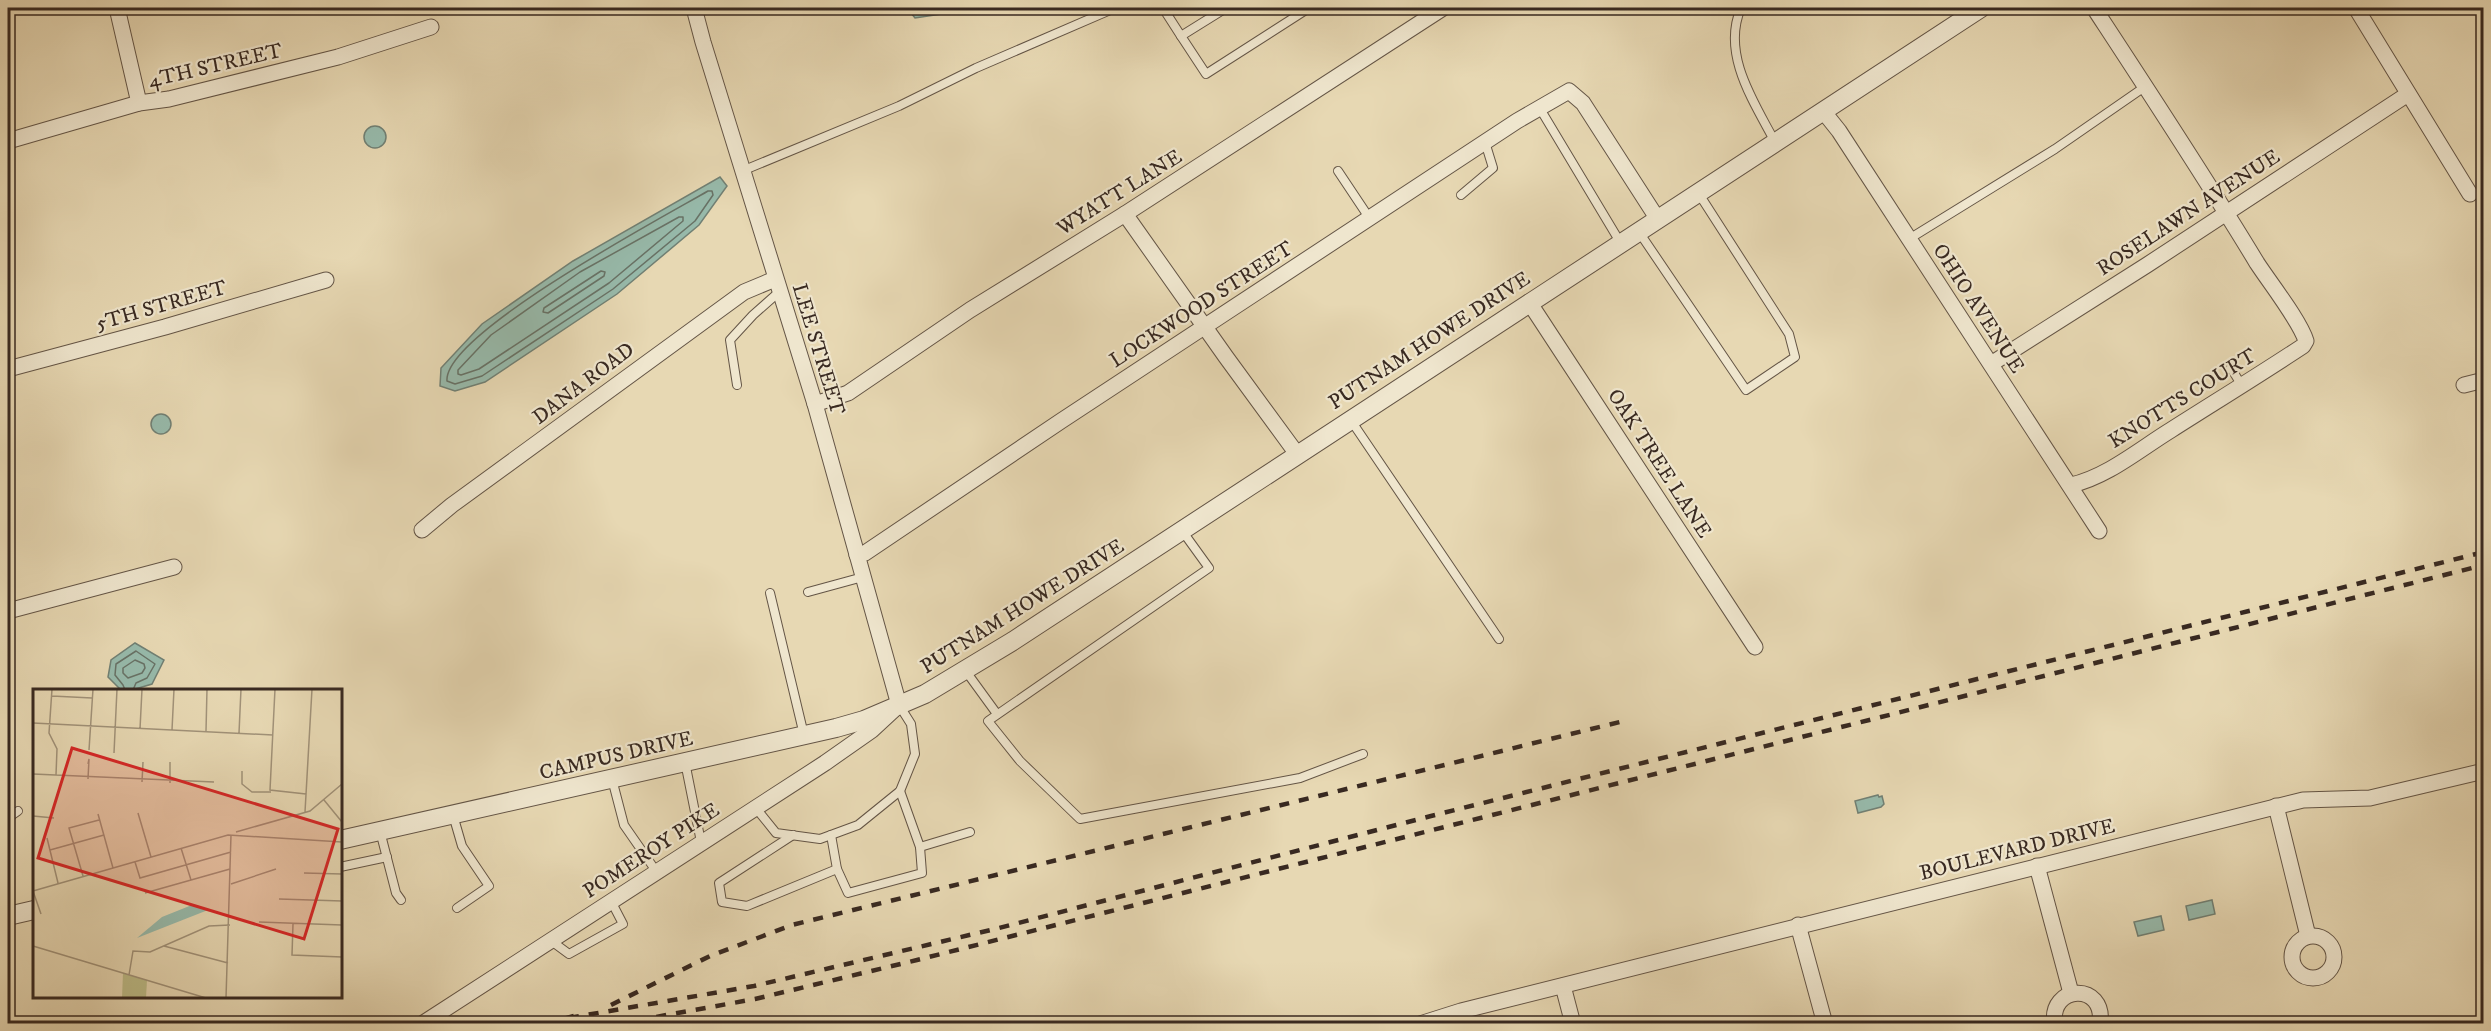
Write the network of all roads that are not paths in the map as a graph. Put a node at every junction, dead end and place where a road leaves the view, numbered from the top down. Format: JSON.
{"nodes":[{"id":1,"x":117,"y":8,"type":"edge"},
{"id":2,"x":694,"y":8,"type":"edge"},
{"id":3,"x":1115,"y":8,"type":"edge"},
{"id":4,"x":1163,"y":8,"type":"edge"},
{"id":5,"x":1226,"y":8,"type":"edge"},
{"id":6,"x":1310,"y":8,"type":"edge"},
{"id":7,"x":1443,"y":8,"type":"edge"},
{"id":8,"x":1741,"y":8,"type":"edge"},
{"id":9,"x":1981,"y":8,"type":"edge"},
{"id":10,"x":2094,"y":8,"type":"edge"},
{"id":11,"x":2356,"y":8,"type":"edge"},
{"id":12,"x":431,"y":27,"type":"dead end"},
{"id":13,"x":1181,"y":36,"type":"junction"},
{"id":14,"x":2146,"y":86,"type":"junction"},
{"id":15,"x":2408,"y":94,"type":"junction"},
{"id":16,"x":139,"y":103,"type":"junction"},
{"id":17,"x":1539,"y":107,"type":"junction"},
{"id":18,"x":1823,"y":111,"type":"junction"},
{"id":19,"x":8,"y":141,"type":"edge"},
{"id":20,"x":1485,"y":142,"type":"junction"},
{"id":21,"x":1775,"y":142,"type":"junction"},
{"id":22,"x":742,"y":171,"type":"junction"},
{"id":23,"x":1338,"y":171,"type":"dead end"},
{"id":24,"x":1697,"y":192,"type":"junction"},
{"id":25,"x":2470,"y":194,"type":"dead end"},
{"id":26,"x":1461,"y":195,"type":"dead end"},
{"id":27,"x":2227,"y":213,"type":"junction"},
{"id":28,"x":1125,"y":214,"type":"junction"},
{"id":29,"x":1657,"y":218,"type":"junction"},
{"id":30,"x":1370,"y":219,"type":"junction"},
{"id":31,"x":1638,"y":231,"type":"junction"},
{"id":32,"x":1909,"y":239,"type":"junction"},
{"id":33,"x":1621,"y":242,"type":"junction"},
{"id":34,"x":326,"y":280,"type":"dead end"},
{"id":35,"x":777,"y":286,"type":"junction"},
{"id":36,"x":1529,"y":302,"type":"junction"},
{"id":37,"x":1205,"y":327,"type":"junction"},
{"id":38,"x":1990,"y":364,"type":"junction"},
{"id":39,"x":2231,"y":368,"type":"dead end"},
{"id":40,"x":8,"y":369,"type":"edge"},
{"id":41,"x":2484,"y":380,"type":"edge"},
{"id":42,"x":737,"y":385,"type":"dead end"},
{"id":43,"x":2464,"y":385,"type":"dead end"},
{"id":44,"x":2242,"y":386,"type":"junction"},
{"id":45,"x":815,"y":404,"type":"junction"},
{"id":46,"x":1350,"y":419,"type":"junction"},
{"id":47,"x":1298,"y":454,"type":"junction"},
{"id":48,"x":2071,"y":485,"type":"junction"},
{"id":49,"x":422,"y":530,"type":"dead end"},
{"id":50,"x":1182,"y":530,"type":"junction"},
{"id":51,"x":2099,"y":531,"type":"dead end"},
{"id":52,"x":857,"y":555,"type":"junction"},
{"id":53,"x":174,"y":567,"type":"dead end"},
{"id":54,"x":863,"y":578,"type":"junction"},
{"id":55,"x":808,"y":592,"type":"dead end"},
{"id":56,"x":770,"y":593,"type":"dead end"},
{"id":57,"x":8,"y":611,"type":"edge"},
{"id":58,"x":1499,"y":639,"type":"dead end"},
{"id":59,"x":1755,"y":647,"type":"dead end"},
{"id":60,"x":965,"y":670,"type":"junction"},
{"id":61,"x":899,"y":705,"type":"junction"},
{"id":62,"x":997,"y":714,"type":"junction"},
{"id":63,"x":804,"y":735,"type":"junction"},
{"id":64,"x":1363,"y":754,"type":"dead end"},
{"id":65,"x":685,"y":762,"type":"junction"},
{"id":66,"x":2484,"y":771,"type":"edge"},
{"id":67,"x":612,"y":778,"type":"junction"},
{"id":68,"x":900,"y":791,"type":"junction"},
{"id":69,"x":2276,"y":806,"type":"junction"},
{"id":70,"x":755,"y":807,"type":"junction"},
{"id":71,"x":18,"y":811,"type":"dead end"},
{"id":72,"x":453,"y":815,"type":"junction"},
{"id":73,"x":8,"y":818,"type":"edge"},
{"id":74,"x":380,"y":831,"type":"junction"},
{"id":75,"x":970,"y":832,"type":"dead end"},
{"id":76,"x":793,"y":835,"type":"junction"},
{"id":77,"x":831,"y":835,"type":"junction"},
{"id":78,"x":342,"y":840,"type":"edge"},
{"id":79,"x":701,"y":842,"type":"junction"},
{"id":80,"x":920,"y":846,"type":"junction"},
{"id":81,"x":387,"y":857,"type":"junction"},
{"id":82,"x":2037,"y":866,"type":"junction"},
{"id":83,"x":342,"y":867,"type":"edge"},
{"id":84,"x":837,"y":869,"type":"junction"},
{"id":85,"x":656,"y":871,"type":"junction"},
{"id":86,"x":401,"y":900,"type":"dead end"},
{"id":87,"x":611,"y":901,"type":"junction"},
{"id":88,"x":457,"y":908,"type":"dead end"},
{"id":89,"x":33,"y":910,"type":"edge"},
{"id":90,"x":8,"y":916,"type":"edge"},
{"id":91,"x":1798,"y":926,"type":"junction"},
{"id":92,"x":2308,"y":936,"type":"dead end"},
{"id":93,"x":550,"y":940,"type":"junction"},
{"id":94,"x":1563,"y":986,"type":"junction"},
{"id":95,"x":2072,"y":993,"type":"junction"},
{"id":96,"x":422,"y":1023,"type":"edge"},
{"id":97,"x":1420,"y":1023,"type":"edge"},
{"id":98,"x":1574,"y":1023,"type":"edge"},
{"id":99,"x":1825,"y":1023,"type":"edge"},
{"id":100,"x":2055,"y":1023,"type":"edge"},
{"id":101,"x":2100,"y":1023,"type":"edge"}],
"edges":[{"from":1,"to":16,"type":"street"},
{"from":2,"to":22,"type":"street","name":"LEE STREET"},
{"from":3,"to":22,"type":"lane"},
{"from":4,"to":13,"type":"lane"},
{"from":5,"to":13,"type":"lane"},
{"from":6,"to":13,"type":"lane"},
{"from":7,"to":28,"type":"street","name":"WYATT LANE"},
{"from":8,"to":21,"type":"lane"},
{"from":9,"to":18,"type":"street","name":"PUTNAM HOWE DRIVE"},
{"from":10,"to":14,"type":"street"},
{"from":11,"to":15,"type":"street"},
{"from":12,"to":16,"type":"street","name":"4TH STREET"},
{"from":14,"to":27,"type":"street"},
{"from":14,"to":32,"type":"lane"},
{"from":15,"to":25,"type":"street"},
{"from":15,"to":27,"type":"street","name":"ROSELAWN AVENUE"},
{"from":16,"to":19,"type":"street","name":"4TH STREET"},
{"from":17,"to":20,"type":"street","name":"LOCKWOOD STREET"},
{"from":17,"to":29,"type":"street","name":"LOCKWOOD STREET"},
{"from":17,"to":33,"type":"lane"},
{"from":18,"to":21,"type":"street","name":"PUTNAM HOWE DRIVE"},
{"from":18,"to":32,"type":"street","name":"OHIO AVENUE"},
{"from":20,"to":26,"type":"lane"},
{"from":20,"to":30,"type":"street","name":"LOCKWOOD STREET"},
{"from":21,"to":24,"type":"street","name":"PUTNAM HOWE DRIVE"},
{"from":22,"to":35,"type":"street","name":"LEE STREET"},
{"from":23,"to":30,"type":"lane"},
{"from":24,"to":29,"type":"street","name":"PUTNAM HOWE DRIVE"},
{"from":24,"to":31,"type":"lane"},
{"from":27,"to":38,"type":"street","name":"ROSELAWN AVENUE"},
{"from":27,"to":44,"type":"street","name":"KNOTTS COURT"},
{"from":28,"to":37,"type":"street"},
{"from":28,"to":45,"type":"street","name":"WYATT LANE"},
{"from":29,"to":31,"type":"street","name":"PUTNAM HOWE DRIVE"},
{"from":30,"to":37,"type":"street","name":"LOCKWOOD STREET"},
{"from":31,"to":33,"type":"street","name":"PUTNAM HOWE DRIVE"},
{"from":32,"to":38,"type":"street","name":"OHIO AVENUE"},
{"from":33,"to":36,"type":"street","name":"PUTNAM HOWE DRIVE"},
{"from":34,"to":40,"type":"street","name":"5TH STREET"},
{"from":35,"to":42,"type":"lane"},
{"from":35,"to":45,"type":"street","name":"LEE STREET"},
{"from":35,"to":49,"type":"street","name":"DANA ROAD"},
{"from":36,"to":46,"type":"street","name":"PUTNAM HOWE DRIVE"},
{"from":36,"to":59,"type":"street","name":"OAK TREE LANE"},
{"from":37,"to":47,"type":"street"},
{"from":37,"to":52,"type":"street","name":"LOCKWOOD STREET"},
{"from":38,"to":48,"type":"street","name":"OHIO AVENUE"},
{"from":39,"to":44,"type":"lane"},
{"from":41,"to":43,"type":"street"},
{"from":44,"to":48,"type":"street","name":"KNOTTS COURT"},
{"from":45,"to":52,"type":"street","name":"LEE STREET"},
{"from":46,"to":47,"type":"street","name":"PUTNAM HOWE DRIVE"},
{"from":46,"to":58,"type":"lane"},
{"from":47,"to":50,"type":"street","name":"PUTNAM HOWE DRIVE"},
{"from":48,"to":51,"type":"street","name":"OHIO AVENUE"},
{"from":50,"to":60,"type":"street","name":"PUTNAM HOWE DRIVE"},
{"from":50,"to":62,"type":"lane"},
{"from":52,"to":54,"type":"street","name":"LEE STREET"},
{"from":53,"to":57,"type":"street"},
{"from":54,"to":55,"type":"lane"},
{"from":54,"to":61,"type":"street","name":"LEE STREET"},
{"from":56,"to":63,"type":"lane"},
{"from":60,"to":61,"type":"street","name":"PUTNAM HOWE DRIVE"},
{"from":60,"to":62,"type":"lane"},
{"from":61,"to":63,"type":"street","name":"CAMPUS DRIVE"},
{"from":61,"to":68,"type":"lane"},
{"from":61,"to":70,"type":"street","name":"POMEROY PIKE"},
{"from":62,"to":64,"type":"lane"},
{"from":63,"to":65,"type":"street","name":"CAMPUS DRIVE"},
{"from":65,"to":67,"type":"street","name":"CAMPUS DRIVE"},
{"from":65,"to":79,"type":"lane"},
{"from":66,"to":69,"type":"street","name":"BOULEVARD DRIVE"},
{"from":67,"to":72,"type":"street","name":"CAMPUS DRIVE"},
{"from":67,"to":85,"type":"lane"},
{"from":68,"to":77,"type":"lane"},
{"from":68,"to":80,"type":"lane"},
{"from":69,"to":82,"type":"street","name":"BOULEVARD DRIVE"},
{"from":69,"to":92,"type":"street"},
{"from":70,"to":76,"type":"lane"},
{"from":70,"to":79,"type":"street","name":"POMEROY PIKE"},
{"from":71,"to":73,"type":"lane"},
{"from":72,"to":74,"type":"street","name":"CAMPUS DRIVE"},
{"from":72,"to":88,"type":"lane"},
{"from":74,"to":78,"type":"street","name":"CAMPUS DRIVE"},
{"from":74,"to":81,"type":"lane"},
{"from":75,"to":80,"type":"lane"},
{"from":76,"to":77,"type":"lane"},
{"from":76,"to":84,"type":"lane"},
{"from":77,"to":84,"type":"lane"},
{"from":79,"to":85,"type":"street","name":"POMEROY PIKE"},
{"from":80,"to":84,"type":"lane"},
{"from":81,"to":83,"type":"lane"},
{"from":81,"to":86,"type":"lane"},
{"from":82,"to":91,"type":"street","name":"BOULEVARD DRIVE"},
{"from":82,"to":95,"type":"street"},
{"from":85,"to":87,"type":"street","name":"POMEROY PIKE"},
{"from":87,"to":93,"type":"street","name":"POMEROY PIKE"},
{"from":87,"to":93,"type":"lane"},
{"from":89,"to":90,"type":"street"},
{"from":91,"to":94,"type":"street","name":"BOULEVARD DRIVE"},
{"from":91,"to":99,"type":"street"},
{"from":93,"to":96,"type":"street","name":"POMEROY PIKE"},
{"from":94,"to":97,"type":"street","name":"BOULEVARD DRIVE"},
{"from":94,"to":98,"type":"street"},
{"from":95,"to":100,"type":"street"},
{"from":95,"to":101,"type":"street"}]}
